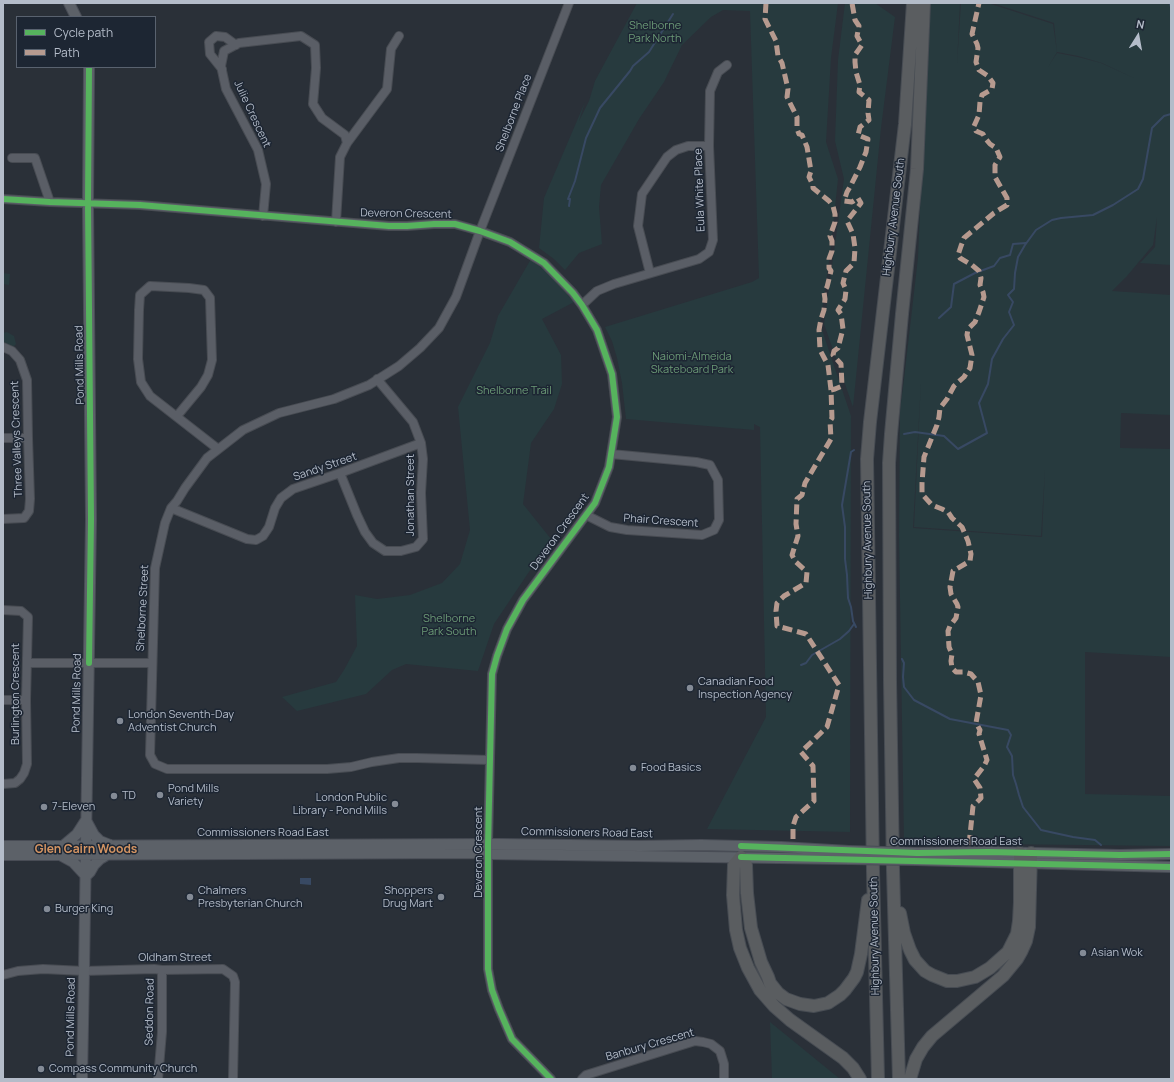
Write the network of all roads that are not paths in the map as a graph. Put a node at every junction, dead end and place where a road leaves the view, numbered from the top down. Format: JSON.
{"nodes":[{"id":1,"x":70,"y":3,"type":"edge"},
{"id":2,"x":568,"y":3,"type":"edge"},
{"id":3,"x":914,"y":3,"type":"edge"},
{"id":4,"x":924,"y":3,"type":"edge"},
{"id":5,"x":76,"y":16,"type":"edge"},
{"id":6,"x":399,"y":36,"type":"dead end"},
{"id":7,"x":236,"y":45,"type":"junction"},
{"id":8,"x":726,"y":65,"type":"dead end"},
{"id":9,"x":89,"y":68,"type":"edge"},
{"id":10,"x":222,"y":69,"type":"junction"},
{"id":11,"x":347,"y":143,"type":"junction"},
{"id":12,"x":709,"y":146,"type":"junction"},
{"id":13,"x":12,"y":158,"type":"dead end"},
{"id":14,"x":3,"y":199,"type":"edge"},
{"id":15,"x":50,"y":202,"type":"junction"},
{"id":16,"x":88,"y":204,"type":"junction"},
{"id":17,"x":263,"y":216,"type":"junction"},
{"id":18,"x":336,"y":222,"type":"junction"},
{"id":19,"x":480,"y":231,"type":"junction"},
{"id":20,"x":650,"y":273,"type":"junction"},
{"id":21,"x":582,"y":305,"type":"junction"},
{"id":22,"x":3,"y":347,"type":"edge"},
{"id":23,"x":377,"y":379,"type":"junction"},
{"id":24,"x":176,"y":416,"type":"junction"},
{"id":25,"x":3,"y":438,"type":"edge"},
{"id":26,"x":28,"y":438,"type":"junction"},
{"id":27,"x":421,"y":444,"type":"junction"},
{"id":28,"x":218,"y":449,"type":"junction"},
{"id":29,"x":612,"y":454,"type":"junction"},
{"id":30,"x":340,"y":473,"type":"junction"},
{"id":31,"x":172,"y":508,"type":"junction"},
{"id":32,"x":586,"y":515,"type":"junction"},
{"id":33,"x":3,"y":519,"type":"edge"},
{"id":34,"x":3,"y":610,"type":"edge"},
{"id":35,"x":27,"y":663,"type":"junction"},
{"id":36,"x":89,"y":663,"type":"junction"},
{"id":37,"x":152,"y":663,"type":"junction"},
{"id":38,"x":3,"y":700,"type":"edge"},
{"id":39,"x":26,"y":700,"type":"junction"},
{"id":40,"x":490,"y":760,"type":"junction"},
{"id":41,"x":3,"y":784,"type":"edge"},
{"id":42,"x":86,"y":820,"type":"junction"},
{"id":43,"x":64,"y":845,"type":"junction"},
{"id":44,"x":3,"y":846,"type":"edge"},
{"id":45,"x":116,"y":846,"type":"junction"},
{"id":46,"x":488,"y":849,"type":"junction"},
{"id":47,"x":86,"y":850,"type":"junction"},
{"id":48,"x":741,"y":852,"type":"junction"},
{"id":49,"x":58,"y":854,"type":"junction"},
{"id":50,"x":1171,"y":854,"type":"edge"},
{"id":51,"x":3,"y":855,"type":"edge"},
{"id":52,"x":107,"y":855,"type":"junction"},
{"id":53,"x":1025,"y":858,"type":"junction"},
{"id":54,"x":1171,"y":867,"type":"edge"},
{"id":55,"x":893,"y":870,"type":"junction"},
{"id":56,"x":873,"y":872,"type":"junction"},
{"id":57,"x":86,"y":876,"type":"junction"},
{"id":58,"x":162,"y":970,"type":"junction"},
{"id":59,"x":84,"y":971,"type":"junction"},
{"id":60,"x":3,"y":975,"type":"edge"},
{"id":61,"x":82,"y":1079,"type":"edge"},
{"id":62,"x":158,"y":1079,"type":"edge"},
{"id":63,"x":233,"y":1079,"type":"edge"},
{"id":64,"x":551,"y":1079,"type":"edge"},
{"id":65,"x":582,"y":1079,"type":"edge"},
{"id":66,"x":724,"y":1079,"type":"edge"},
{"id":67,"x":860,"y":1079,"type":"edge"},
{"id":68,"x":878,"y":1079,"type":"edge"},
{"id":69,"x":899,"y":1079,"type":"edge"},
{"id":70,"x":910,"y":1079,"type":"edge"}],
"edges":[{"from":1,"to":5,"type":"main road"},
{"from":2,"to":19,"type":"street","name":"Shelborne Place"},
{"from":3,"to":56,"type":"highway","name":"Highbury Avenue South"},
{"from":4,"to":55,"type":"highway","name":"Highbury Avenue South"},
{"from":6,"to":11,"type":"street"},
{"from":7,"to":10,"type":"street","name":"Julie Crescent"},
{"from":7,"to":10,"type":"street","name":"Julie Crescent"},
{"from":7,"to":11,"type":"street"},
{"from":8,"to":12,"type":"street","name":"Eula White Place"},
{"from":9,"to":16,"type":"main road","name":"Pond Mills Road"},
{"from":10,"to":17,"type":"street","name":"Julie Crescent"},
{"from":11,"to":18,"type":"street"},
{"from":12,"to":20,"type":"street","name":"Eula White Place"},
{"from":12,"to":20,"type":"street"},
{"from":13,"to":15,"type":"street"},
{"from":14,"to":15,"type":"street","name":"Deveron Crescent"},
{"from":15,"to":16,"type":"street","name":"Deveron Crescent"},
{"from":16,"to":17,"type":"street","name":"Deveron Crescent"},
{"from":16,"to":36,"type":"main road","name":"Pond Mills Road"},
{"from":17,"to":18,"type":"street","name":"Deveron Crescent"},
{"from":18,"to":19,"type":"street","name":"Deveron Crescent"},
{"from":19,"to":21,"type":"street","name":"Deveron Crescent"},
{"from":19,"to":23,"type":"street","name":"Shelborne Street"},
{"from":20,"to":21,"type":"street","name":"Eula White Place"},
{"from":21,"to":29,"type":"street","name":"Deveron Crescent"},
{"from":22,"to":26,"type":"street","name":"Three Valleys Crescent"},
{"from":23,"to":27,"type":"street","name":"Jonathan Street"},
{"from":23,"to":28,"type":"street","name":"Shelborne Street"},
{"from":24,"to":24,"type":"street"},
{"from":24,"to":28,"type":"street"},
{"from":25,"to":26,"type":"street"},
{"from":26,"to":33,"type":"street","name":"Three Valleys Crescent"},
{"from":27,"to":30,"type":"street","name":"Sandy Street"},
{"from":27,"to":30,"type":"street","name":"Jonathan Street"},
{"from":28,"to":31,"type":"street","name":"Shelborne Street"},
{"from":29,"to":32,"type":"street","name":"Deveron Crescent"},
{"from":29,"to":32,"type":"street","name":"Phair Crescent"},
{"from":30,"to":31,"type":"street","name":"Sandy Street"},
{"from":31,"to":37,"type":"street","name":"Shelborne Street"},
{"from":32,"to":40,"type":"street","name":"Deveron Crescent"},
{"from":34,"to":35,"type":"street","name":"Burlington Crescent"},
{"from":35,"to":36,"type":"street"},
{"from":35,"to":39,"type":"street","name":"Burlington Crescent"},
{"from":36,"to":37,"type":"street"},
{"from":36,"to":42,"type":"main road","name":"Pond Mills Road"},
{"from":37,"to":40,"type":"street","name":"Shelborne Street"},
{"from":38,"to":39,"type":"street"},
{"from":39,"to":41,"type":"street","name":"Burlington Crescent"},
{"from":40,"to":46,"type":"street","name":"Deveron Crescent"},
{"from":42,"to":43,"type":"main road"},
{"from":42,"to":45,"type":"main road"},
{"from":42,"to":47,"type":"main road","name":"Pond Mills Road"},
{"from":43,"to":44,"type":"main road","name":"Commissioners Road East"},
{"from":43,"to":47,"type":"main road","name":"Commissioners Road East"},
{"from":45,"to":46,"type":"main road","name":"Commissioners Road East"},
{"from":45,"to":47,"type":"main road","name":"Commissioners Road East"},
{"from":46,"to":48,"type":"main road","name":"Commissioners Road East"},
{"from":46,"to":52,"type":"main road","name":"Commissioners Road East"},
{"from":46,"to":64,"type":"street","name":"Deveron Crescent"},
{"from":47,"to":49,"type":"main road","name":"Commissioners Road East"},
{"from":47,"to":52,"type":"main road","name":"Commissioners Road East"},
{"from":47,"to":57,"type":"main road","name":"Pond Mills Road"},
{"from":48,"to":53,"type":"main road","name":"Commissioners Road East","bridge":true},
{"from":48,"to":56,"type":"highway"},
{"from":48,"to":67,"type":"highway"},
{"from":49,"to":51,"type":"main road","name":"Commissioners Road East"},
{"from":49,"to":57,"type":"main road"},
{"from":50,"to":53,"type":"main road","name":"Commissioners Road East"},
{"from":52,"to":57,"type":"main road"},
{"from":53,"to":54,"type":"main road","name":"Commissioners Road East"},
{"from":53,"to":55,"type":"highway"},
{"from":53,"to":70,"type":"highway"},
{"from":55,"to":69,"type":"highway","name":"Highbury Avenue South"},
{"from":56,"to":68,"type":"highway","name":"Highbury Avenue South"},
{"from":57,"to":59,"type":"main road","name":"Pond Mills Road"},
{"from":58,"to":59,"type":"street","name":"Oldham Street"},
{"from":58,"to":62,"type":"street","name":"Seddon Road"},
{"from":58,"to":63,"type":"street","name":"Oldham Street"},
{"from":59,"to":60,"type":"street"},
{"from":59,"to":61,"type":"main road","name":"Pond Mills Road"},
{"from":65,"to":66,"type":"street","name":"Banbury Crescent"}]}
